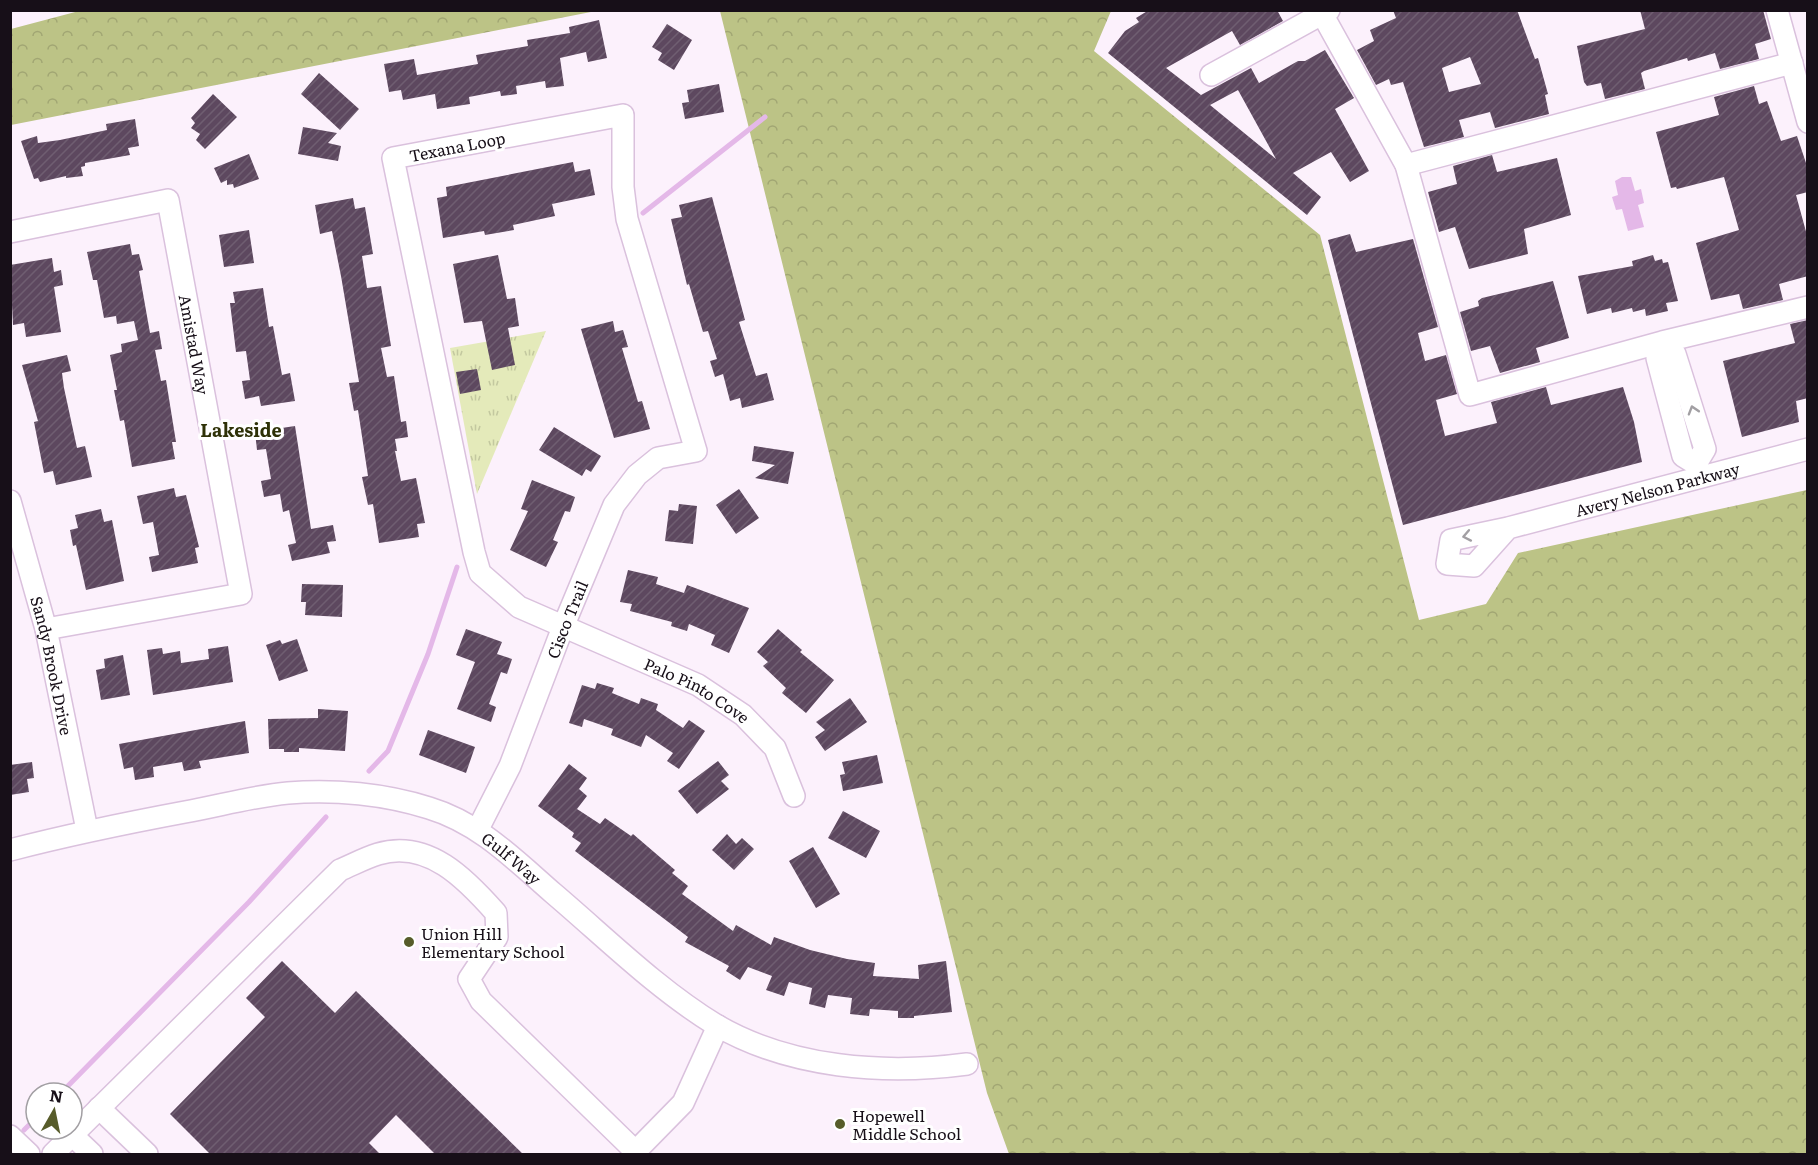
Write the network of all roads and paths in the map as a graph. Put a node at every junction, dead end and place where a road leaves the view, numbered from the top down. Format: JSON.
{"nodes":[{"id":1,"x":1776,"y":10,"type":"edge"},
{"id":2,"x":1324,"y":11,"type":"edge"},
{"id":3,"x":1792,"y":63,"type":"junction"},
{"id":4,"x":1211,"y":75,"type":"dead end"},
{"id":5,"x":1808,"y":122,"type":"edge"},
{"id":6,"x":1406,"y":165,"type":"junction"},
{"id":7,"x":10,"y":232,"type":"edge"},
{"id":8,"x":1808,"y":307,"type":"edge"},
{"id":9,"x":1663,"y":346,"type":"junction"},
{"id":10,"x":1808,"y":449,"type":"edge"},
{"id":11,"x":696,"y":451,"type":"joint"},
{"id":12,"x":1699,"y":470,"type":"junction"},
{"id":13,"x":10,"y":501,"type":"edge"},
{"id":14,"x":1508,"y":528,"type":"dead end"},
{"id":15,"x":563,"y":627,"type":"junction"},
{"id":16,"x":46,"y":629,"type":"junction"},
{"id":17,"x":794,"y":796,"type":"dead end"},
{"id":18,"x":478,"y":828,"type":"junction"},
{"id":19,"x":87,"y":830,"type":"junction"},
{"id":20,"x":10,"y":850,"type":"edge"},
{"id":21,"x":718,"y":1026,"type":"junction"},
{"id":22,"x":967,"y":1064,"type":"dead end"},
{"id":23,"x":99,"y":1108,"type":"junction"},
{"id":24,"x":84,"y":1123,"type":"edge"},
{"id":25,"x":10,"y":1136,"type":"edge"},
{"id":26,"x":66,"y":1141,"type":"edge"},
{"id":27,"x":78,"y":1141,"type":"edge"},
{"id":28,"x":634,"y":1153,"type":"edge"},
{"id":29,"x":29,"y":1155,"type":"edge"},
{"id":30,"x":52,"y":1155,"type":"edge"},
{"id":31,"x":92,"y":1155,"type":"edge"},
{"id":32,"x":147,"y":1155,"type":"edge"}],
"edges":[{"from":1,"to":3,"type":"street"},
{"from":2,"to":4,"type":"street"},
{"from":2,"to":6,"type":"street"},
{"from":3,"to":5,"type":"street"},
{"from":3,"to":6,"type":"street"},
{"from":6,"to":9,"type":"street"},
{"from":7,"to":16,"type":"street","name":"Amistad Way"},
{"from":8,"to":9,"type":"street"},
{"from":9,"to":12,"type":"street"},
{"from":10,"to":12,"type":"street","name":"Avery Nelson Parkway"},
{"from":11,"to":15,"type":"street","name":"Cisco Trail"},
{"from":11,"to":15,"type":"street","name":"Texana Loop"},
{"from":12,"to":14,"type":"street","name":"Avery Nelson Parkway"},
{"from":13,"to":16,"type":"street","name":"Sandy Brook Drive"},
{"from":15,"to":17,"type":"street","name":"Palo Pinto Cove"},
{"from":15,"to":18,"type":"street","name":"Cisco Trail"},
{"from":16,"to":19,"type":"street","name":"Sandy Brook Drive"},
{"from":18,"to":19,"type":"street","name":"Gulf Way"},
{"from":18,"to":21,"type":"street","name":"Gulf Way"},
{"from":19,"to":20,"type":"street","name":"Gulf Way"},
{"from":21,"to":22,"type":"street","name":"Gulf Way"},
{"from":21,"to":28,"type":"street"},
{"from":23,"to":24,"type":"street"},
{"from":23,"to":28,"type":"street"},
{"from":23,"to":32,"type":"street"},
{"from":25,"to":29,"type":"street"},
{"from":26,"to":30,"type":"street"},
{"from":27,"to":31,"type":"street"}]}
